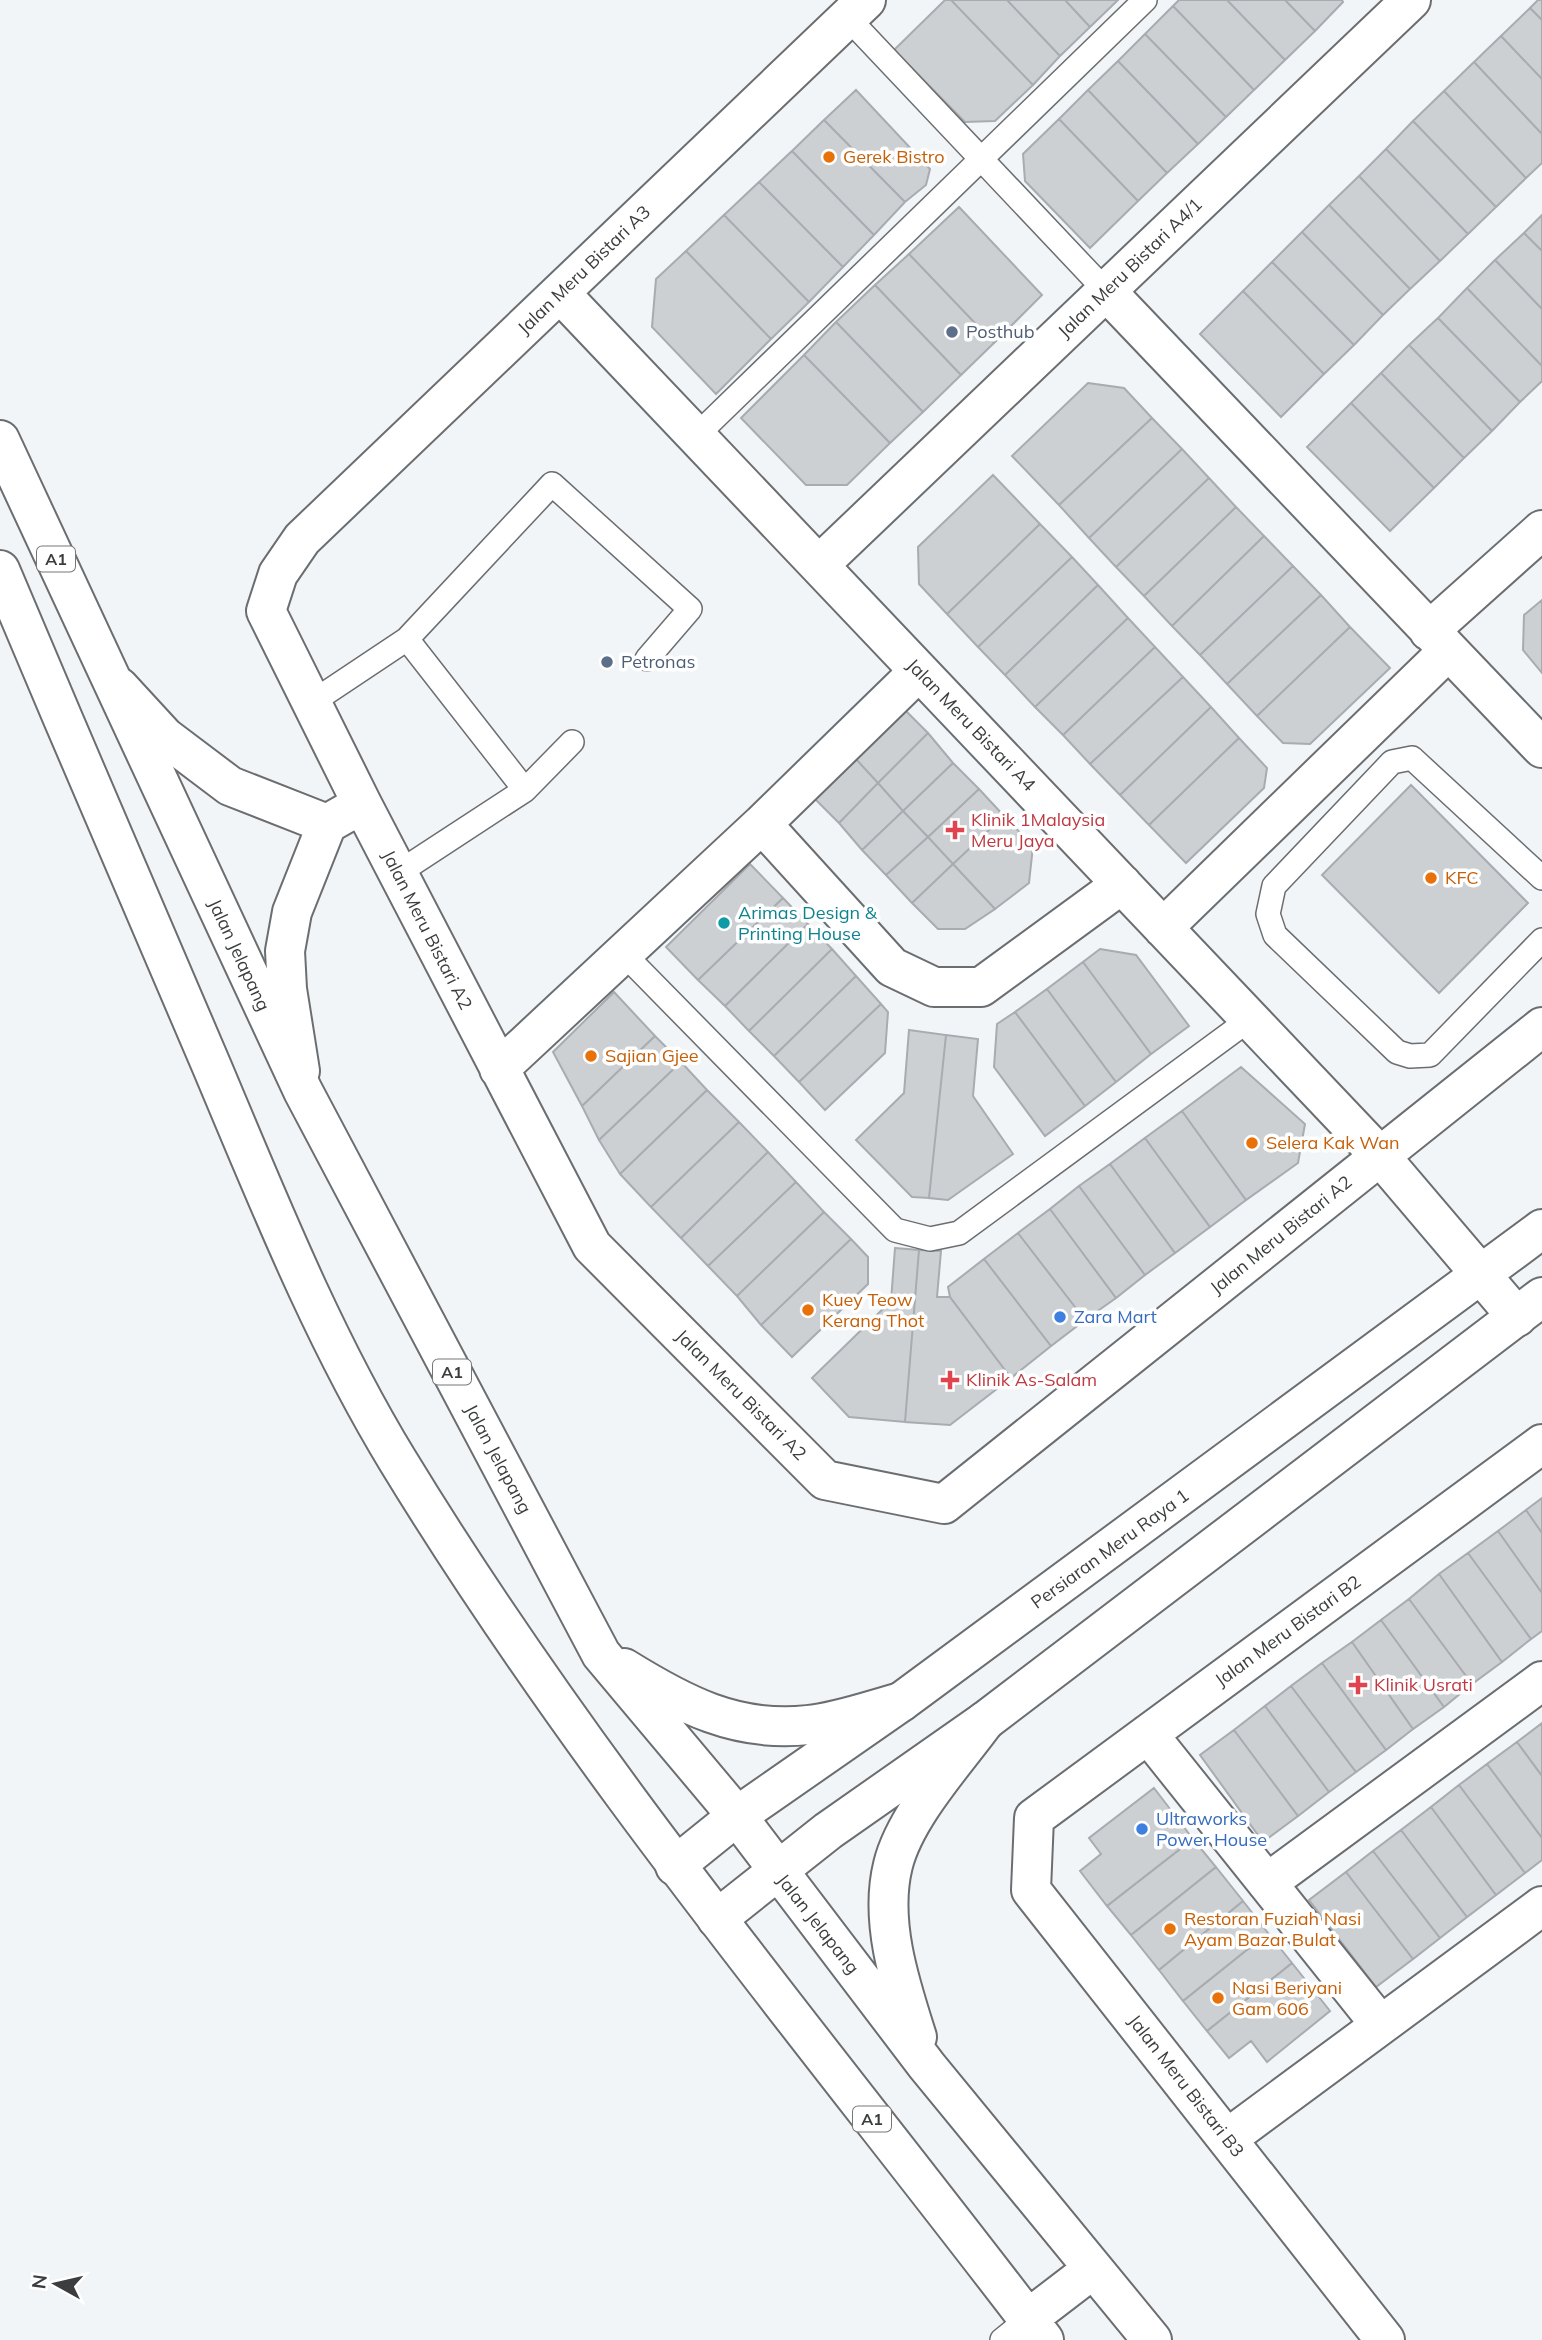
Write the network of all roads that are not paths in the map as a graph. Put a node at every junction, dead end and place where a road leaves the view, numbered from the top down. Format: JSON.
{"nodes":[{"id":1,"x":1146,"y":0,"type":"edge"},
{"id":2,"x":1411,"y":0,"type":"edge"},
{"id":3,"x":857,"y":9,"type":"edge"},
{"id":4,"x":982,"y":159,"type":"junction"},
{"id":5,"x":1107,"y":291,"type":"junction"},
{"id":6,"x":560,"y":293,"type":"junction"},
{"id":7,"x":696,"y":436,"type":"junction"},
{"id":8,"x":0,"y":440,"type":"edge"},
{"id":9,"x":1542,"y":530,"type":"edge"},
{"id":10,"x":302,"y":539,"type":"joint"},
{"id":11,"x":819,"y":565,"type":"junction"},
{"id":12,"x":0,"y":570,"type":"edge"},
{"id":13,"x":407,"y":639,"type":"junction"},
{"id":14,"x":1438,"y":641,"type":"junction"},
{"id":15,"x":647,"y":659,"type":"dead end"},
{"id":16,"x":919,"y":671,"type":"junction"},
{"id":17,"x":111,"y":678,"type":"junction"},
{"id":18,"x":311,"y":703,"type":"junction"},
{"id":19,"x":572,"y":742,"type":"dead end"},
{"id":20,"x":1542,"y":748,"type":"edge"},
{"id":21,"x":525,"y":790,"type":"junction"},
{"id":22,"x":362,"y":804,"type":"junction"},
{"id":23,"x":327,"y":824,"type":"junction"},
{"id":24,"x":762,"y":824,"type":"junction"},
{"id":25,"x":398,"y":873,"type":"junction"},
{"id":26,"x":1542,"y":878,"type":"edge"},
{"id":27,"x":1122,"y":884,"type":"junction"},
{"id":28,"x":1163,"y":928,"type":"junction"},
{"id":29,"x":1542,"y":940,"type":"edge"},
{"id":30,"x":622,"y":952,"type":"junction"},
{"id":31,"x":1250,"y":1019,"type":"junction"},
{"id":32,"x":1542,"y":1027,"type":"edge"},
{"id":33,"x":499,"y":1069,"type":"junction"},
{"id":34,"x":303,"y":1091,"type":"junction"},
{"id":35,"x":1380,"y":1156,"type":"junction"},
{"id":36,"x":1542,"y":1229,"type":"edge"},
{"id":37,"x":1483,"y":1275,"type":"junction"},
{"id":38,"x":1530,"y":1307,"type":"edge"},
{"id":39,"x":1542,"y":1444,"type":"edge"},
{"id":40,"x":601,"y":1654,"type":"junction"},
{"id":41,"x":1542,"y":1681,"type":"edge"},
{"id":42,"x":901,"y":1702,"type":"junction"},
{"id":43,"x":985,"y":1721,"type":"junction"},
{"id":44,"x":1149,"y":1734,"type":"junction"},
{"id":45,"x":737,"y":1816,"type":"junction"},
{"id":46,"x":1034,"y":1818,"type":"joint"},
{"id":47,"x":675,"y":1867,"type":"junction"},
{"id":48,"x":778,"y":1872,"type":"junction"},
{"id":49,"x":1267,"y":1883,"type":"junction"},
{"id":50,"x":1542,"y":1906,"type":"edge"},
{"id":51,"x":717,"y":1919,"type":"junction"},
{"id":52,"x":1380,"y":2024,"type":"junction"},
{"id":53,"x":927,"y":2066,"type":"junction"},
{"id":54,"x":1228,"y":2138,"type":"junction"},
{"id":55,"x":1093,"y":2269,"type":"junction"},
{"id":56,"x":1031,"y":2334,"type":"edge"},
{"id":57,"x":1152,"y":2340,"type":"edge"},
{"id":58,"x":1385,"y":2340,"type":"edge"}],
"edges":[{"from":1,"to":4,"type":"lane"},
{"from":2,"to":5,"type":"street","name":"Jalan Meru Bistari A4/1"},
{"from":3,"to":4,"type":"lane"},
{"from":3,"to":6,"type":"street","name":"Jalan Meru Bistari A3"},
{"from":4,"to":5,"type":"lane"},
{"from":4,"to":7,"type":"lane"},
{"from":5,"to":11,"type":"street","name":"Jalan Meru Bistari A4/1"},
{"from":5,"to":14,"type":"street"},
{"from":6,"to":7,"type":"street","name":"Jalan Meru Bistari A4"},
{"from":6,"to":10,"type":"street","name":"Jalan Meru Bistari A3"},
{"from":7,"to":11,"type":"street","name":"Jalan Meru Bistari A4"},
{"from":8,"to":17,"type":"street","name":"Jalan Jelapang","number":"A1"},
{"from":9,"to":14,"type":"street"},
{"from":10,"to":18,"type":"street","name":"Jalan Meru Bistari A2"},
{"from":11,"to":16,"type":"street","name":"Jalan Meru Bistari A4"},
{"from":12,"to":47,"type":"street","number":"A1"},
{"from":13,"to":15,"type":"lane"},
{"from":13,"to":18,"type":"lane"},
{"from":13,"to":21,"type":"lane"},
{"from":14,"to":20,"type":"street"},
{"from":14,"to":28,"type":"street"},
{"from":16,"to":24,"type":"street"},
{"from":16,"to":27,"type":"street","name":"Jalan Meru Bistari A4"},
{"from":17,"to":23,"type":"street"},
{"from":17,"to":34,"type":"street","name":"Jalan Jelapang","number":"A1"},
{"from":18,"to":22,"type":"street","name":"Jalan Meru Bistari A2"},
{"from":19,"to":21,"type":"lane"},
{"from":21,"to":25,"type":"lane"},
{"from":22,"to":23,"type":"street"},
{"from":22,"to":25,"type":"street","name":"Jalan Meru Bistari A2"},
{"from":23,"to":34,"type":"street"},
{"from":24,"to":27,"type":"street"},
{"from":24,"to":30,"type":"street"},
{"from":25,"to":33,"type":"street","name":"Jalan Meru Bistari A2"},
{"from":26,"to":29,"type":"lane"},
{"from":27,"to":28,"type":"street","name":"Jalan Meru Bistari A4"},
{"from":28,"to":31,"type":"street","name":"Jalan Meru Bistari A4"},
{"from":30,"to":31,"type":"lane"},
{"from":30,"to":33,"type":"street"},
{"from":31,"to":35,"type":"street","name":"Jalan Meru Bistari A4"},
{"from":32,"to":35,"type":"street","name":"Jalan Meru Bistari A2"},
{"from":33,"to":35,"type":"street","name":"Jalan Meru Bistari A2"},
{"from":34,"to":40,"type":"street","name":"Jalan Jelapang","number":"A1"},
{"from":35,"to":37,"type":"street","name":"Jalan Meru Bistari A4"},
{"from":36,"to":37,"type":"street","name":"Persiaran Meru Raya 1"},
{"from":37,"to":38,"type":"street","name":"Jalan Meru Bistari A4"},
{"from":37,"to":42,"type":"street","name":"Persiaran Meru Raya 1"},
{"from":38,"to":43,"type":"street"},
{"from":39,"to":44,"type":"street","name":"Jalan Meru Bistari B2"},
{"from":40,"to":42,"type":"street"},
{"from":40,"to":45,"type":"street","name":"Jalan Jelapang","number":"A1"},
{"from":41,"to":49,"type":"street"},
{"from":42,"to":45,"type":"street","name":"Persiaran Meru Raya 1"},
{"from":43,"to":48,"type":"street"},
{"from":43,"to":53,"type":"street"},
{"from":44,"to":46,"type":"street","name":"Jalan Meru Bistari B2"},
{"from":44,"to":49,"type":"street"},
{"from":45,"to":47,"type":"street","name":"Persiaran Meru Raya 1"},
{"from":45,"to":48,"type":"street","name":"Jalan Jelapang","number":"A1"},
{"from":46,"to":54,"type":"street","name":"Jalan Meru Bistari B3"},
{"from":47,"to":51,"type":"street","number":"A1"},
{"from":48,"to":51,"type":"street"},
{"from":48,"to":53,"type":"street","name":"Jalan Jelapang","number":"A1"},
{"from":49,"to":52,"type":"street"},
{"from":50,"to":52,"type":"street"},
{"from":51,"to":56,"type":"street","number":"A1"},
{"from":52,"to":54,"type":"street"},
{"from":53,"to":55,"type":"street","name":"Jalan Jelapang","number":"A1"},
{"from":54,"to":58,"type":"street","name":"Jalan Meru Bistari B3"},
{"from":55,"to":56,"type":"street","number":"A1"},
{"from":55,"to":57,"type":"street","name":"Jalan Jelapang","number":"A1"}]}
